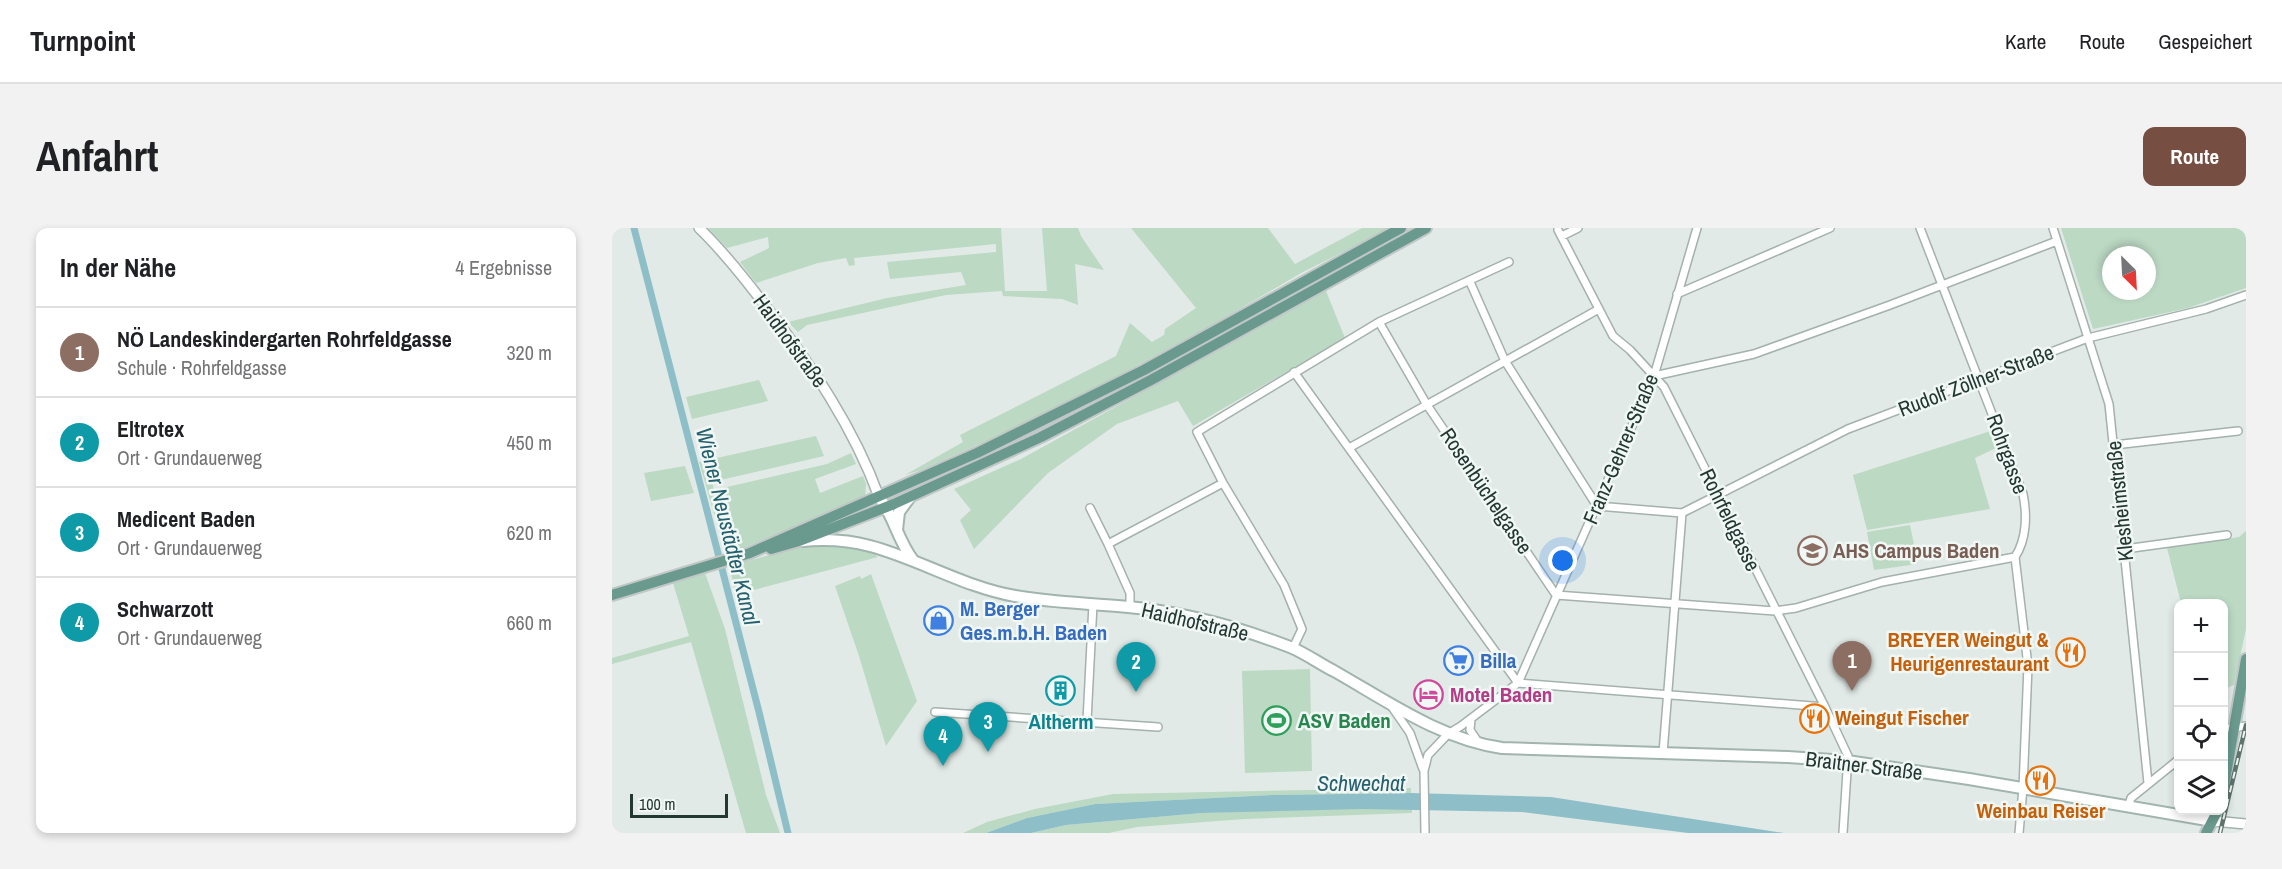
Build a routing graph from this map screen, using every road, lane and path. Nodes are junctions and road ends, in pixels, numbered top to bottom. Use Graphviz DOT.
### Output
graph roads {
  1 [pos="699,228"];
  2 [pos="1401,228"];
  3 [pos="1426,228"];
  4 [pos="1578,228"];
  5 [pos="1697,228"];
  6 [pos="1830,228"];
  7 [pos="1920,228"];
  8 [pos="2053,228"];
  9 [pos="2056,241"];
  10 [pos="1509,262"];
  11 [pos="1470,282"];
  12 [pos="1943,284"];
  13 [pos="1677,294"];
  14 [pos="2246,296"];
  15 [pos="1599,309"];
  16 [pos="1379,322"];
  17 [pos="2088,338"];
  18 [pos="1505,361"];
  19 [pos="1294,372"];
  20 [pos="1654,376"];
  21 [pos="1980,379"];
  22 [pos="1428,405"];
  23 [pos="2238,431"];
  24 [pos="2114,445"];
  25 [pos="1349,448"];
  26 [pos="1223,483"];
  27 [pos="1718,496"];
  28 [pos="910,497"];
  29 [pos="879,498"];
  30 [pos="1597,506"];
  31 [pos="883,508"];
  32 [pos="1090,508"];
  33 [pos="1682,513"];
  34 [pos="898,533"];
  35 [pos="2227,535"];
  36 [pos="799,541"];
  37 [pos="1108,544"];
  38 [pos="2126,549"];
  39 [pos="750,553"];
  40 [pos="2015,557"];
  41 [pos="908,559"];
  42 [pos="612,595"];
  43 [pos="1556,595"];
  44 [pos="1093,604"];
  45 [pos="1676,605"];
  46 [pos="1130,607"];
  47 [pos="1775,611"];
  48 [pos="1293,648"];
  49 [pos="2246,659"];
  50 [pos="1518,684"];
  51 [pos="1667,694"];
  52 [pos="1387,701"];
  53 [pos="1825,707"];
  54 [pos="935,711"];
  55 [pos="1471,719"];
  56 [pos="1087,721"];
  57 [pos="2246,726"];
  58 [pos="1158,728"];
  59 [pos="2229,728"];
  60 [pos="1448,734"];
  61 [pos="1479,744"];
  62 [pos="1662,753"];
  63 [pos="1847,761"];
  64 [pos="2177,761"];
  65 [pos="2226,761"];
  66 [pos="1424,771"];
  67 [pos="2148,783"];
  68 [pos="2023,789"];
  69 [pos="2128,807"];
  70 [pos="2215,816"];
  71 [pos="2246,824"];
  72 [pos="1425,833"];
  73 [pos="1843,833"];
  74 [pos="2019,833"];
  75 [pos="2206,833"];
  1 -- 29 [label="street, Haidhofstraße"];
  2 -- 29 [label="main road"];
  3 -- 28 [label="main road"];
  4 -- 15 [label="street, Rohrfeldgasse"];
  5 -- 13 [label="street, Franz-Gehrer-Straße"];
  6 -- 13 [label="street"];
  7 -- 12 [label="street, Rohrgasse"];
  8 -- 9 [label="street, Klesheimstraße"];
  9 -- 12 [label="street"];
  9 -- 17 [label="street, Klesheimstraße"];
  10 -- 11 [label="street"];
  11 -- 16 [label="street"];
  11 -- 18 [label="street"];
  12 -- 20 [label="street"];
  12 -- 21 [label="street, Rohrgasse"];
  13 -- 20 [label="street, Franz-Gehrer-Straße"];
  14 -- 17 [label="street, Rudolf Zöllner-Straße"];
  15 -- 18 [label="street"];
  15 -- 20 [label="street, Rohrfeldgasse"];
  16 -- 19 [label="street"];
  16 -- 22 [label="street, Rosenbüchelgasse"];
  17 -- 21 [label="street, Rudolf Zöllner-Straße"];
  17 -- 24 [label="street, Klesheimstraße"];
  18 -- 22 [label="street"];
  18 -- 30 [label="street"];
  19 -- 25 [label="street"];
  19 -- 26 [label="street"];
  20 -- 27 [label="street, Rohrfeldgasse"];
  20 -- 30 [label="street, Franz-Gehrer-Straße"];
  21 -- 27 [label="street, Rudolf Zöllner-Straße"];
  21 -- 40 [label="street, Rohrgasse"];
  22 -- 25 [label="street"];
  22 -- 43 [label="street, Rosenbüchelgasse"];
  23 -- 24 [label="street"];
  24 -- 38 [label="street, Klesheimstraße"];
  25 -- 50 [label="street"];
  26 -- 37 [label="street"];
  26 -- 48 [label="street"];
  27 -- 33 [label="street, Rudolf Zöllner-Straße"];
  27 -- 47 [label="street, Rohrfeldgasse"];
  28 -- 31 [label="main road"];
  28 -- 34 [label="main road"];
  29 -- 31 [label="main road, Haidhofstraße"];
  29 -- 39 [label="main road"];
  30 -- 33 [label="street"];
  30 -- 43 [label="street, Franz-Gehrer-Straße"];
  31 -- 34 [label="main road, Haidhofstraße"];
  31 -- 36 [label="main road"];
  31 -- 41 [label="main road, Haidhofstraße"];
  32 -- 37 [label="street"];
  33 -- 45 [label="street"];
  34 -- 41 [label="main road, Haidhofstraße"];
  35 -- 38 [label="street"];
  36 -- 39 [label="main road"];
  36 -- 41 [label="main road, Haidhofstraße"];
  37 -- 46 [label="street"];
  38 -- 67 [label="street, Klesheimstraße"];
  39 -- 42 [label="main road"];
  40 -- 47 [label="street"];
  40 -- 68 [label="street, Rohrgasse"];
  41 -- 44 [label="main road, Haidhofstraße"];
  43 -- 45 [label="street"];
  43 -- 50 [label="street, Franz-Gehrer-Straße"];
  44 -- 46 [label="main road, Haidhofstraße"];
  44 -- 56 [label="street"];
  45 -- 47 [label="street"];
  45 -- 51 [label="street"];
  46 -- 48 [label="main road, Haidhofstraße"];
  47 -- 53 [label="street, Rohrfeldgasse"];
  48 -- 52 [label="main road, Haidhofstraße"];
  49 -- 59 [label="main road"];
  50 -- 51 [label="street"];
  50 -- 55 [label="street"];
  51 -- 53 [label="street"];
  51 -- 62 [label="street"];
  52 -- 60 [label="main road, Braitner Straße"];
  52 -- 66 [label="street, Haidhofstraße"];
  53 -- 63 [label="street, Rohrfeldgasse"];
  54 -- 56 [label="street"];
  55 -- 60 [label="street"];
  55 -- 61 [label="street"];
  56 -- 58 [label="street"];
  57 -- 59 [label="street"];
  59 -- 65 [label="main road"];
  60 -- 61 [label="main road, Braitner Straße"];
  60 -- 66 [label="street"];
  61 -- 62 [label="main road, Braitner Straße"];
  62 -- 63 [label="main road, Braitner Straße"];
  63 -- 68 [label="main road, Braitner Straße"];
  63 -- 73 [label="street, Rohrfeldgasse"];
  64 -- 67 [label="street"];
  66 -- 72 [label="street"];
  67 -- 69 [label="street"];
  68 -- 69 [label="main road, Braitner Straße"];
  68 -- 74 [label="street, Rohrgasse"];
  69 -- 70 [label="main road, Braitner Straße"];
  70 -- 71 [label="street, Braitner Straße"];
  70 -- 75 [label="main road"];
}
